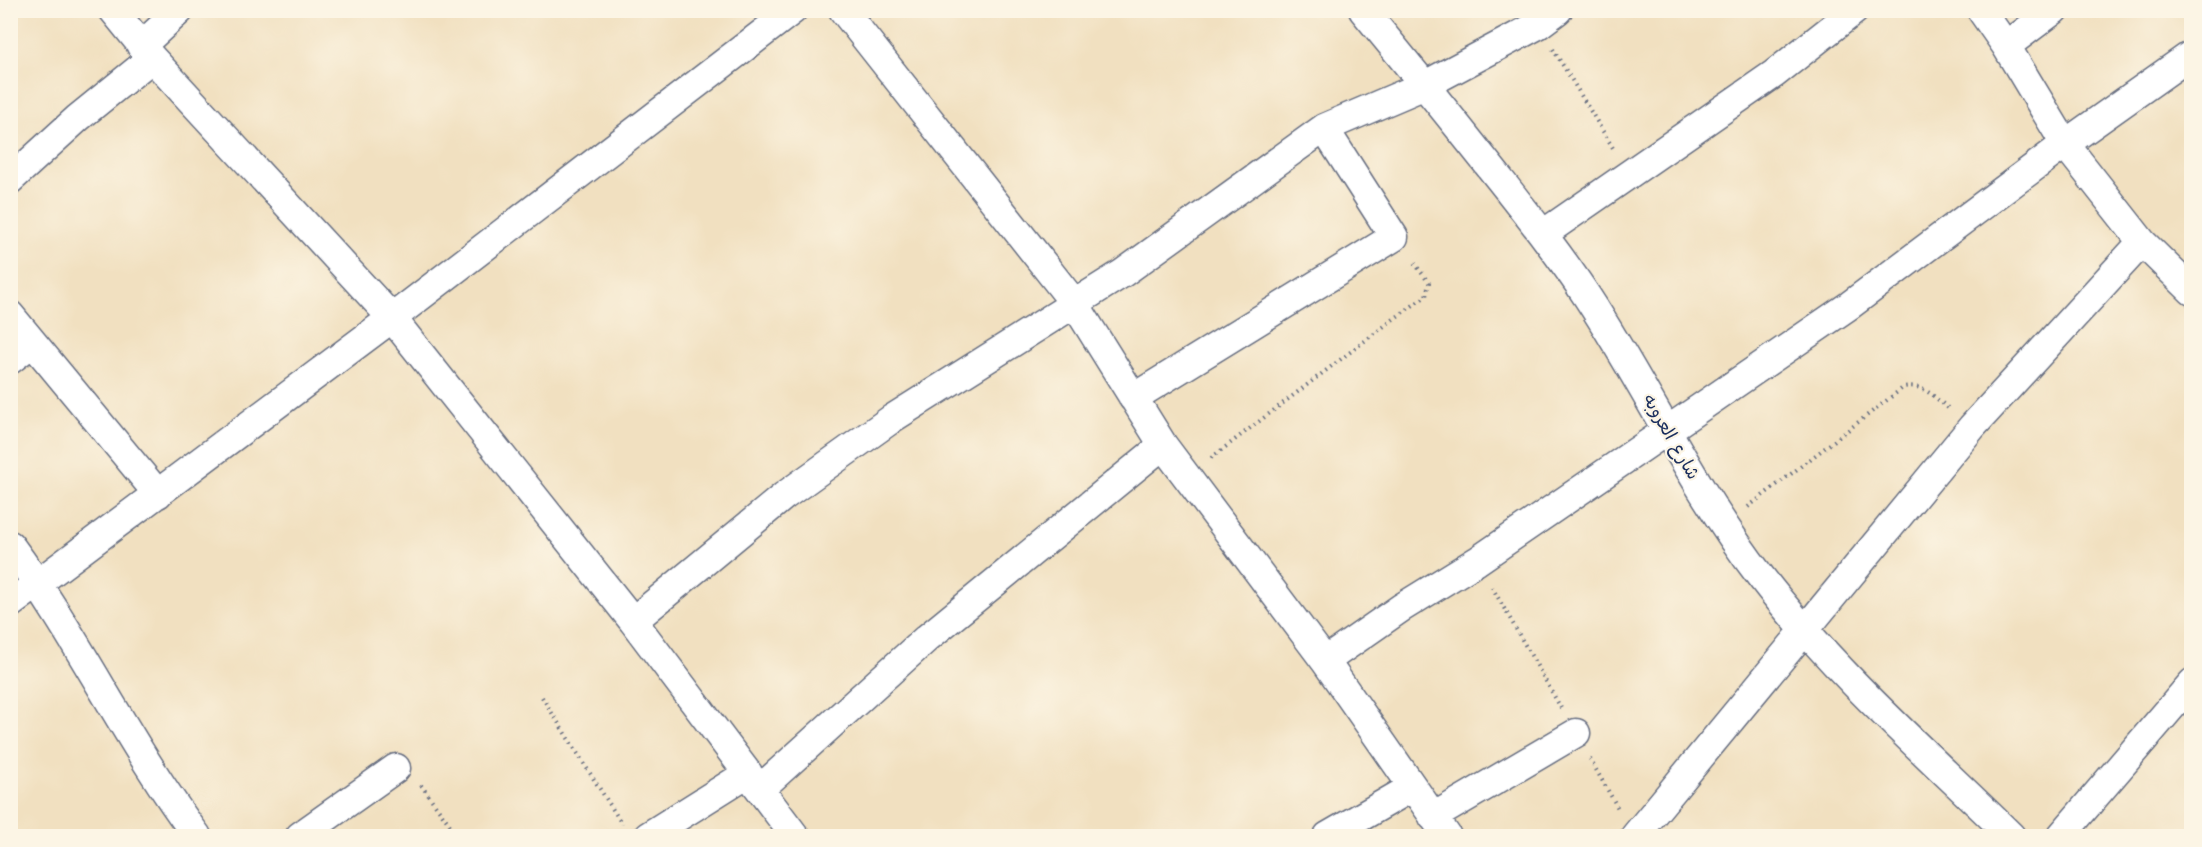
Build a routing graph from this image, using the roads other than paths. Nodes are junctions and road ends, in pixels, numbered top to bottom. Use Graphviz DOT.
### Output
graph roads {
  1 [pos="113,10"];
  2 [pos="180,10"];
  3 [pos="793,10"];
  4 [pos="843,10"];
  5 [pos="1363,10"];
  6 [pos="1855,10"];
  7 [pos="1980,10"];
  8 [pos="2054,10"];
  9 [pos="1542,16"];
  10 [pos="2006,46"];
  11 [pos="146,52"];
  12 [pos="2192,54"];
  13 [pos="1425,85"];
  14 [pos="1324,128"];
  15 [pos="2065,144"];
  16 [pos="10,180"];
  17 [pos="1543,234"];
  18 [pos="2142,242"];
  19 [pos="2192,291"];
  20 [pos="1075,304"];
  21 [pos="10,315"];
  22 [pos="392,318"];
  23 [pos="21,351"];
  24 [pos="1133,398"];
  25 [pos="1666,430"];
  26 [pos="1163,445"];
  27 [pos="158,494"];
  28 [pos="10,545"];
  29 [pos="37,585"];
  30 [pos="10,604"];
  31 [pos="633,621"];
  32 [pos="1804,629"];
  33 [pos="1324,661"];
  34 [pos="2192,683"];
  35 [pos="1576,733"];
  36 [pos="396,768"];
  37 [pos="754,781"];
  38 [pos="1411,788"];
  39 [pos="1628,826"];
  40 [pos="1440,827"];
  41 [pos="636,832"];
  42 [pos="197,837"];
  43 [pos="300,837"];
  44 [pos="795,837"];
  45 [pos="1328,837"];
  46 [pos="2011,837"];
  47 [pos="2061,837"];
  1 -- 11 [label="street"];
  2 -- 11 [label="street"];
  3 -- 22 [label="street"];
  4 -- 20 [label="street"];
  5 -- 13 [label="street, شارع العروبه"];
  6 -- 17 [label="street"];
  7 -- 10 [label="street"];
  8 -- 10 [label="street"];
  9 -- 13 [label="street"];
  10 -- 15 [label="street"];
  11 -- 16 [label="street"];
  11 -- 22 [label="street"];
  12 -- 15 [label="street"];
  13 -- 14 [label="street"];
  13 -- 17 [label="street, شارع العروبه"];
  14 -- 20 [label="street"];
  14 -- 24 [label="street"];
  15 -- 18 [label="street"];
  15 -- 25 [label="street"];
  17 -- 25 [label="street, شارع العروبه"];
  18 -- 19 [label="street"];
  18 -- 32 [label="street"];
  20 -- 24 [label="street"];
  20 -- 31 [label="street"];
  21 -- 23 [label="street"];
  22 -- 27 [label="street"];
  22 -- 31 [label="street"];
  23 -- 27 [label="street"];
  24 -- 26 [label="street"];
  25 -- 32 [label="street, شارع العروبه"];
  25 -- 33 [label="street"];
  26 -- 33 [label="street"];
  26 -- 37 [label="street"];
  27 -- 29 [label="street"];
  28 -- 29 [label="street"];
  29 -- 30 [label="street"];
  29 -- 42 [label="street"];
  31 -- 37 [label="street"];
  32 -- 39 [label="street"];
  32 -- 46 [label="street, شارع العروبه"];
  33 -- 38 [label="street"];
  34 -- 47 [label="street"];
  35 -- 40 [label="street"];
  36 -- 43 [label="street"];
  37 -- 41 [label="street"];
  37 -- 44 [label="street"];
  38 -- 40 [label="street"];
  38 -- 45 [label="street"];
}
